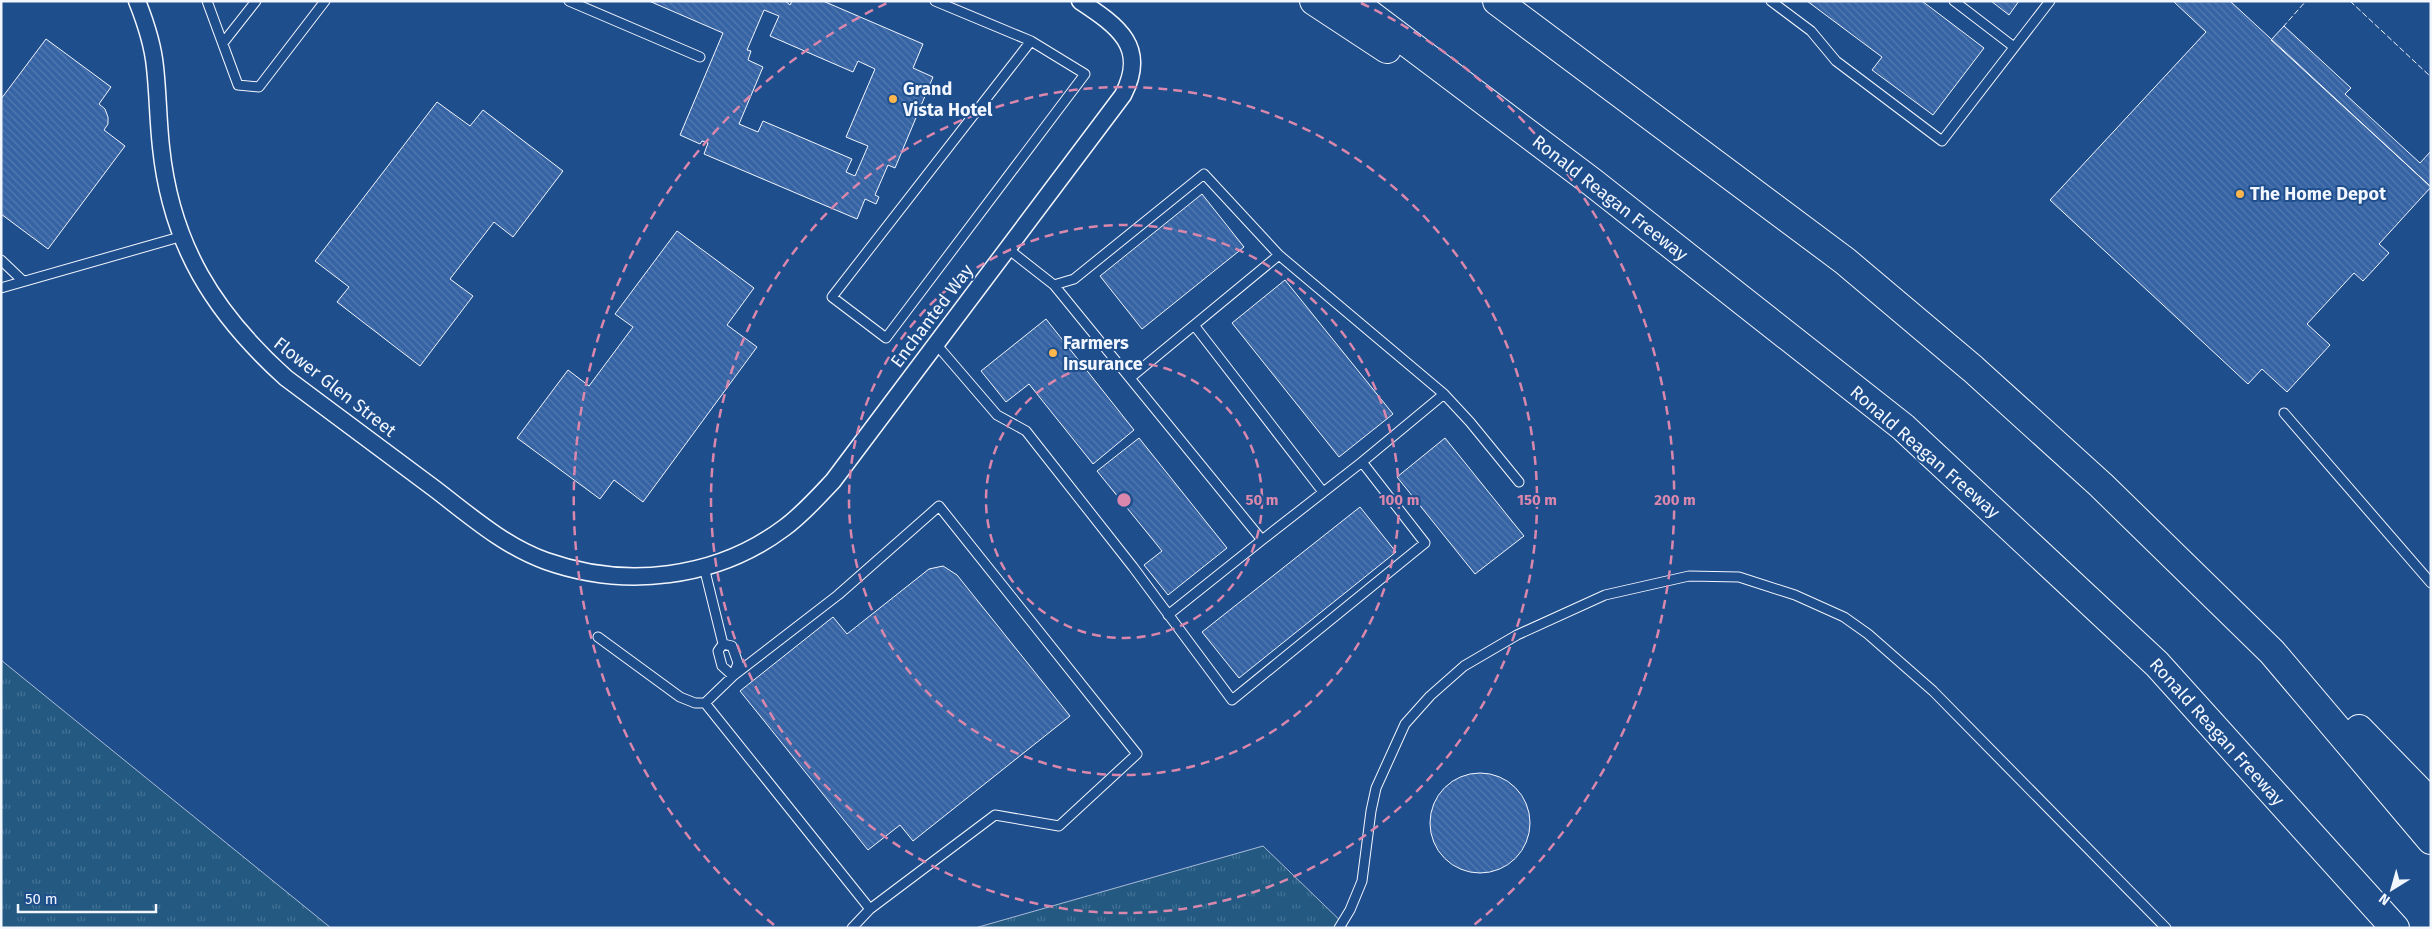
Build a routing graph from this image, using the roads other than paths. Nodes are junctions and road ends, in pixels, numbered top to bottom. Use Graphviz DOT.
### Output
graph roads {
  1 [pos="137,1"];
  2 [pos="207,1"];
  3 [pos="256,1"];
  4 [pos="325,1"];
  5 [pos="569,1"];
  6 [pos="935,1"];
  7 [pos="1080,1"];
  8 [pos="1314,1"];
  9 [pos="1352,1"];
  10 [pos="1497,1"];
  11 [pos="1512,1"];
  12 [pos="1771,1"];
  13 [pos="1954,1"];
  14 [pos="2050,1"];
  15 [pos="1031,41"];
  16 [pos="223,44"];
  17 [pos="2014,47"];
  18 [pos="700,57"];
  19 [pos="1590,72"];
  20 [pos="1592,182"];
  21 [pos="183,236"];
  22 [pos="1008,249"];
  23 [pos="1279,255"];
  24 [pos="1,260"];
  25 [pos="23,280"];
  26 [pos="1054,286"];
  27 [pos="1,288"];
  28 [pos="1194,325"];
  29 [pos="936,344"];
  30 [pos="1130,378"];
  31 [pos="1444,394"];
  32 [pos="2284,413"];
  33 [pos="1362,462"];
  34 [pos="1519,482"];
  35 [pos="1324,492"];
  36 [pos="1262,540"];
  37 [pos="704,567"];
  38 [pos="642,576"];
  39 [pos="2431,582"];
  40 [pos="1168,615"];
  41 [pos="598,637"];
  42 [pos="723,644"];
  43 [pos="2272,652"];
  44 [pos="733,676"];
  45 [pos="706,703"];
  46 [pos="2431,803"];
  47 [pos="2431,840"];
  48 [pos="870,909"];
  49 [pos="852,928"];
  50 [pos="1339,928"];
  51 [pos="2166,928"];
  52 [pos="2395,928"];
  1 -- 21 [label="street, Flower Glen Street"];
  2 -- 16 [label="lane"];
  3 -- 16 [label="lane"];
  4 -- 16 [label="lane"];
  5 -- 18 [label="lane"];
  6 -- 15 [label="lane"];
  7 -- 22 [label="street, Enchanted Way"];
  8 -- 20 [label="highway"];
  9 -- 20 [label="highway, Ronald Reagan Freeway"];
  10 -- 19 [label="highway"];
  11 -- 19 [label="highway"];
  12 -- 17 [label="lane"];
  13 -- 17 [label="lane"];
  14 -- 17 [label="lane"];
  15 -- 15 [label="lane"];
  19 -- 43 [label="highway"];
  20 -- 52 [label="highway, Ronald Reagan Freeway"];
  21 -- 25 [label="lane"];
  21 -- 38 [label="street, Flower Glen Street"];
  22 -- 26 [label="lane"];
  22 -- 29 [label="street, Enchanted Way"];
  23 -- 26 [label="lane"];
  23 -- 28 [label="lane"];
  23 -- 31 [label="lane"];
  24 -- 25 [label="lane"];
  25 -- 27 [label="lane"];
  26 -- 30 [label="lane"];
  28 -- 30 [label="lane"];
  28 -- 35 [label="lane"];
  29 -- 37 [label="street, Enchanted Way"];
  29 -- 40 [label="lane"];
  30 -- 36 [label="lane"];
  31 -- 33 [label="lane"];
  31 -- 34 [label="lane"];
  32 -- 39 [label="lane"];
  33 -- 35 [label="lane"];
  33 -- 40 [label="lane"];
  35 -- 36 [label="lane"];
  36 -- 40 [label="lane"];
  37 -- 38 [label="street, Enchanted Way"];
  37 -- 42 [label="lane"];
  41 -- 45 [label="lane"];
  42 -- 44 [label="lane"];
  42 -- 44 [label="lane"];
  43 -- 46 [label="highway"];
  43 -- 47 [label="highway"];
  44 -- 45 [label="lane"];
  44 -- 48 [label="lane"];
  45 -- 48 [label="lane"];
  48 -- 49 [label="lane"];
  50 -- 51 [label="lane"];
}
